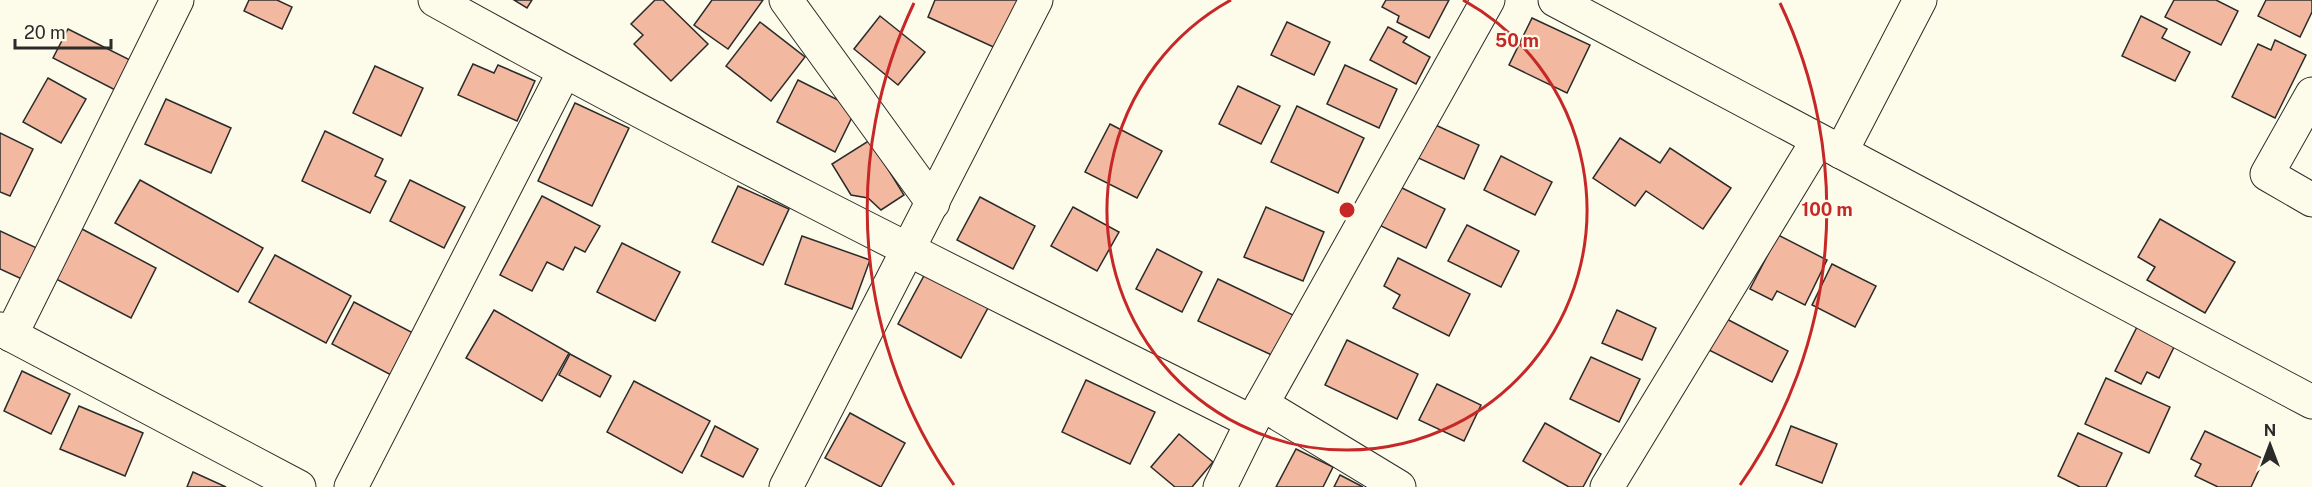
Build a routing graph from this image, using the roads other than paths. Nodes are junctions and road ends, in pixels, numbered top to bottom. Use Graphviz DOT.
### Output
graph roads {
  1 [pos="177,0"];
  2 [pos="435,0"];
  3 [pos="786,0"];
  4 [pos="1036,0"];
  5 [pos="1488,0"];
  6 [pos="1555,0"];
  7 [pos="1920,0"];
  8 [pos="564,72"];
  9 [pos="2312,94"];
  10 [pos="1830,146"];
  11 [pos="2312,200"];
  12 [pos="933,203"];
  13 [pos="909,251"];
  14 [pos="5,332"];
  15 [pos="2312,402"];
  16 [pos="1257,413"];
  17 [pos="299,487"];
  18 [pos="351,487"];
  19 [pos="786,487"];
  20 [pos="1220,487"];
  21 [pos="1399,487"];
  22 [pos="1607,487"];
  1 -- 14 [label="street"];
  2 -- 8 [label="street"];
  3 -- 12 [label="street"];
  4 -- 12 [label="street"];
  5 -- 16 [label="street"];
  6 -- 10 [label="street"];
  7 -- 10 [label="street"];
  8 -- 13 [label="street"];
  8 -- 18 [label="street"];
  9 -- 11 [label="street"];
  10 -- 15 [label="street"];
  10 -- 22 [label="street"];
  12 -- 13 [label="street"];
  13 -- 16 [label="street"];
  13 -- 19 [label="street"];
  14 -- 17 [label="street"];
  16 -- 20 [label="street"];
  16 -- 21 [label="street"];
}
